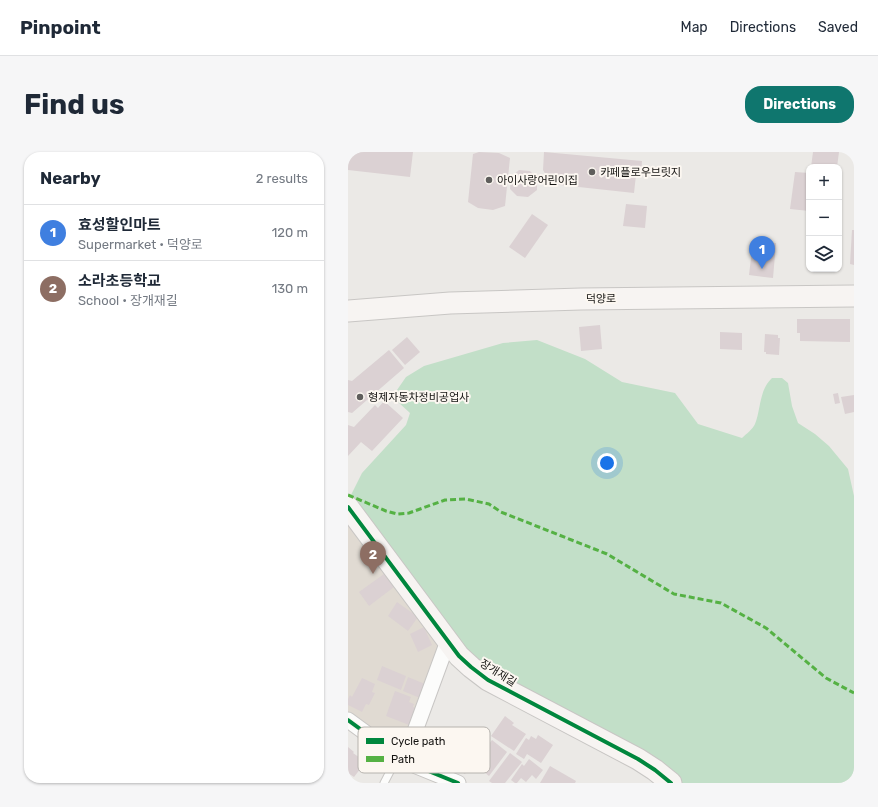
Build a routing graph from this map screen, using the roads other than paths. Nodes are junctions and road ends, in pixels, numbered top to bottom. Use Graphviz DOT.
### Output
graph roads {
  1 [pos="854,296"];
  2 [pos="348,310"];
  3 [pos="348,507"];
  4 [pos="448,641"];
  5 [pos="348,720"];
  6 [pos="358,727"];
  7 [pos="414,727"];
  8 [pos="391,773"];
  9 [pos="434,773"];
  10 [pos="384,783"];
  11 [pos="458,783"];
  12 [pos="671,783"];
  1 -- 2 [label="main road, 덕양로"];
  3 -- 4 [label="main road, 장개재길"];
  4 -- 7 [label="street"];
  4 -- 12 [label="main road, 장개재길"];
  5 -- 6 [label="street"];
  8 -- 10 [label="lane"];
  9 -- 11 [label="street"];
}
